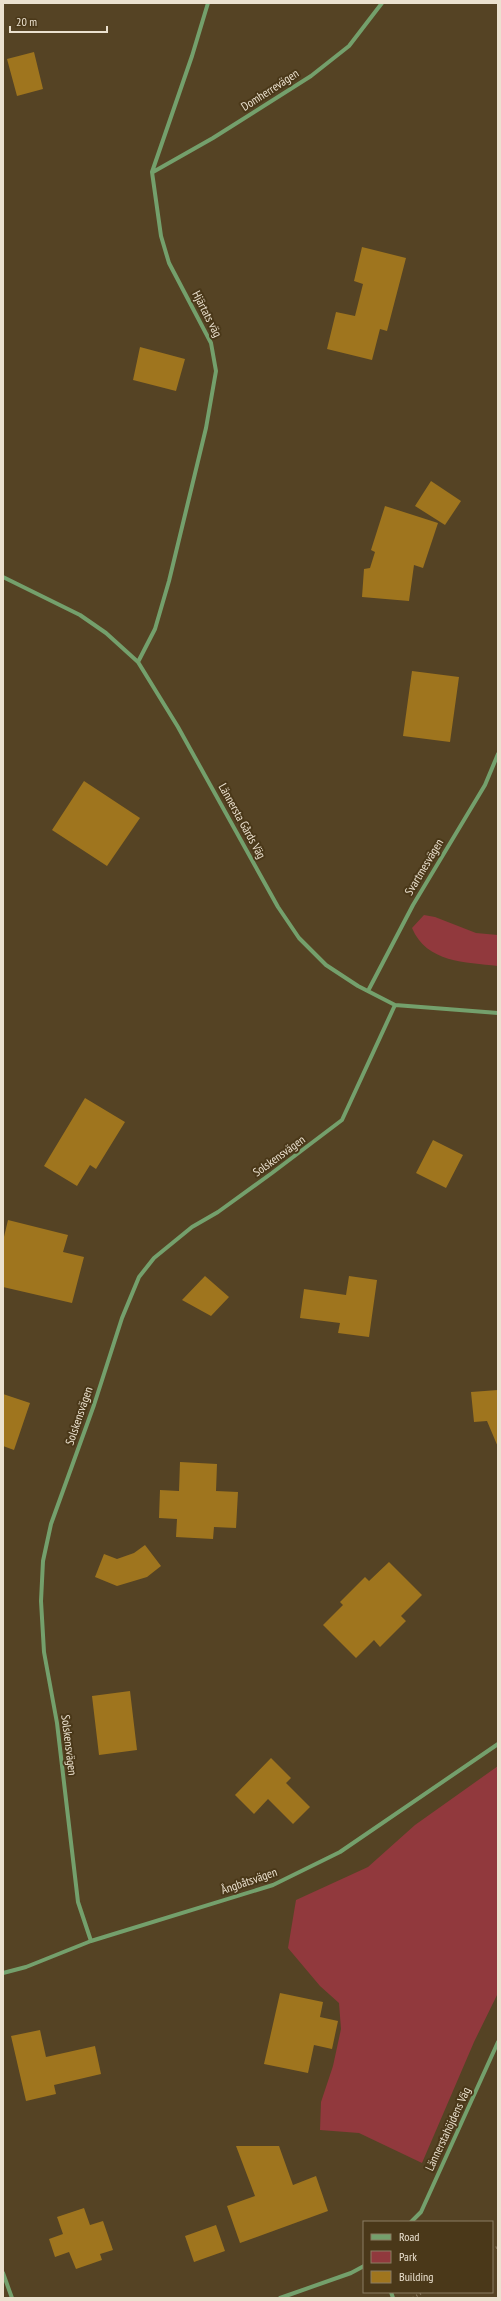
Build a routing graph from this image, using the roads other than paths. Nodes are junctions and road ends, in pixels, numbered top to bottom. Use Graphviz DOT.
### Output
graph roads {
  1 [pos="208,3"];
  2 [pos="382,3"];
  3 [pos="152,172"];
  4 [pos="3,577"];
  5 [pos="138,662"];
  6 [pos="498,754"];
  7 [pos="368,991"];
  8 [pos="395,1006"];
  9 [pos="498,1013"];
  10 [pos="498,1744"];
  11 [pos="91,1941"];
  12 [pos="3,1973"];
  13 [pos="498,2042"];
  14 [pos="412,2221"];
  15 [pos="363,2267"];
  16 [pos="3,2273"];
  17 [pos="12,2298"];
  18 [pos="280,2298"];
  1 -- 3 [label="street, Hjärtats väg"];
  2 -- 3 [label="street, Domherrevägen"];
  3 -- 5 [label="street, Hjärtats väg"];
  4 -- 5 [label="street, Lännersta Gårds Väg"];
  5 -- 7 [label="street, Lännersta Gårds Väg"];
  6 -- 7 [label="street, Svartmesvägen"];
  7 -- 8 [label="street, Lännersta Gårds Väg"];
  8 -- 9 [label="street, Lännersta Gårds Väg"];
  8 -- 11 [label="street, Solskensvägen"];
  10 -- 11 [label="street, Ångbåtsvägen"];
  11 -- 12 [label="street, Ångbåtsvägen"];
  13 -- 14 [label="street, Lännerstahöjdens Väg"];
  15 -- 18 [label="street"];
  16 -- 17 [label="street"];
}
